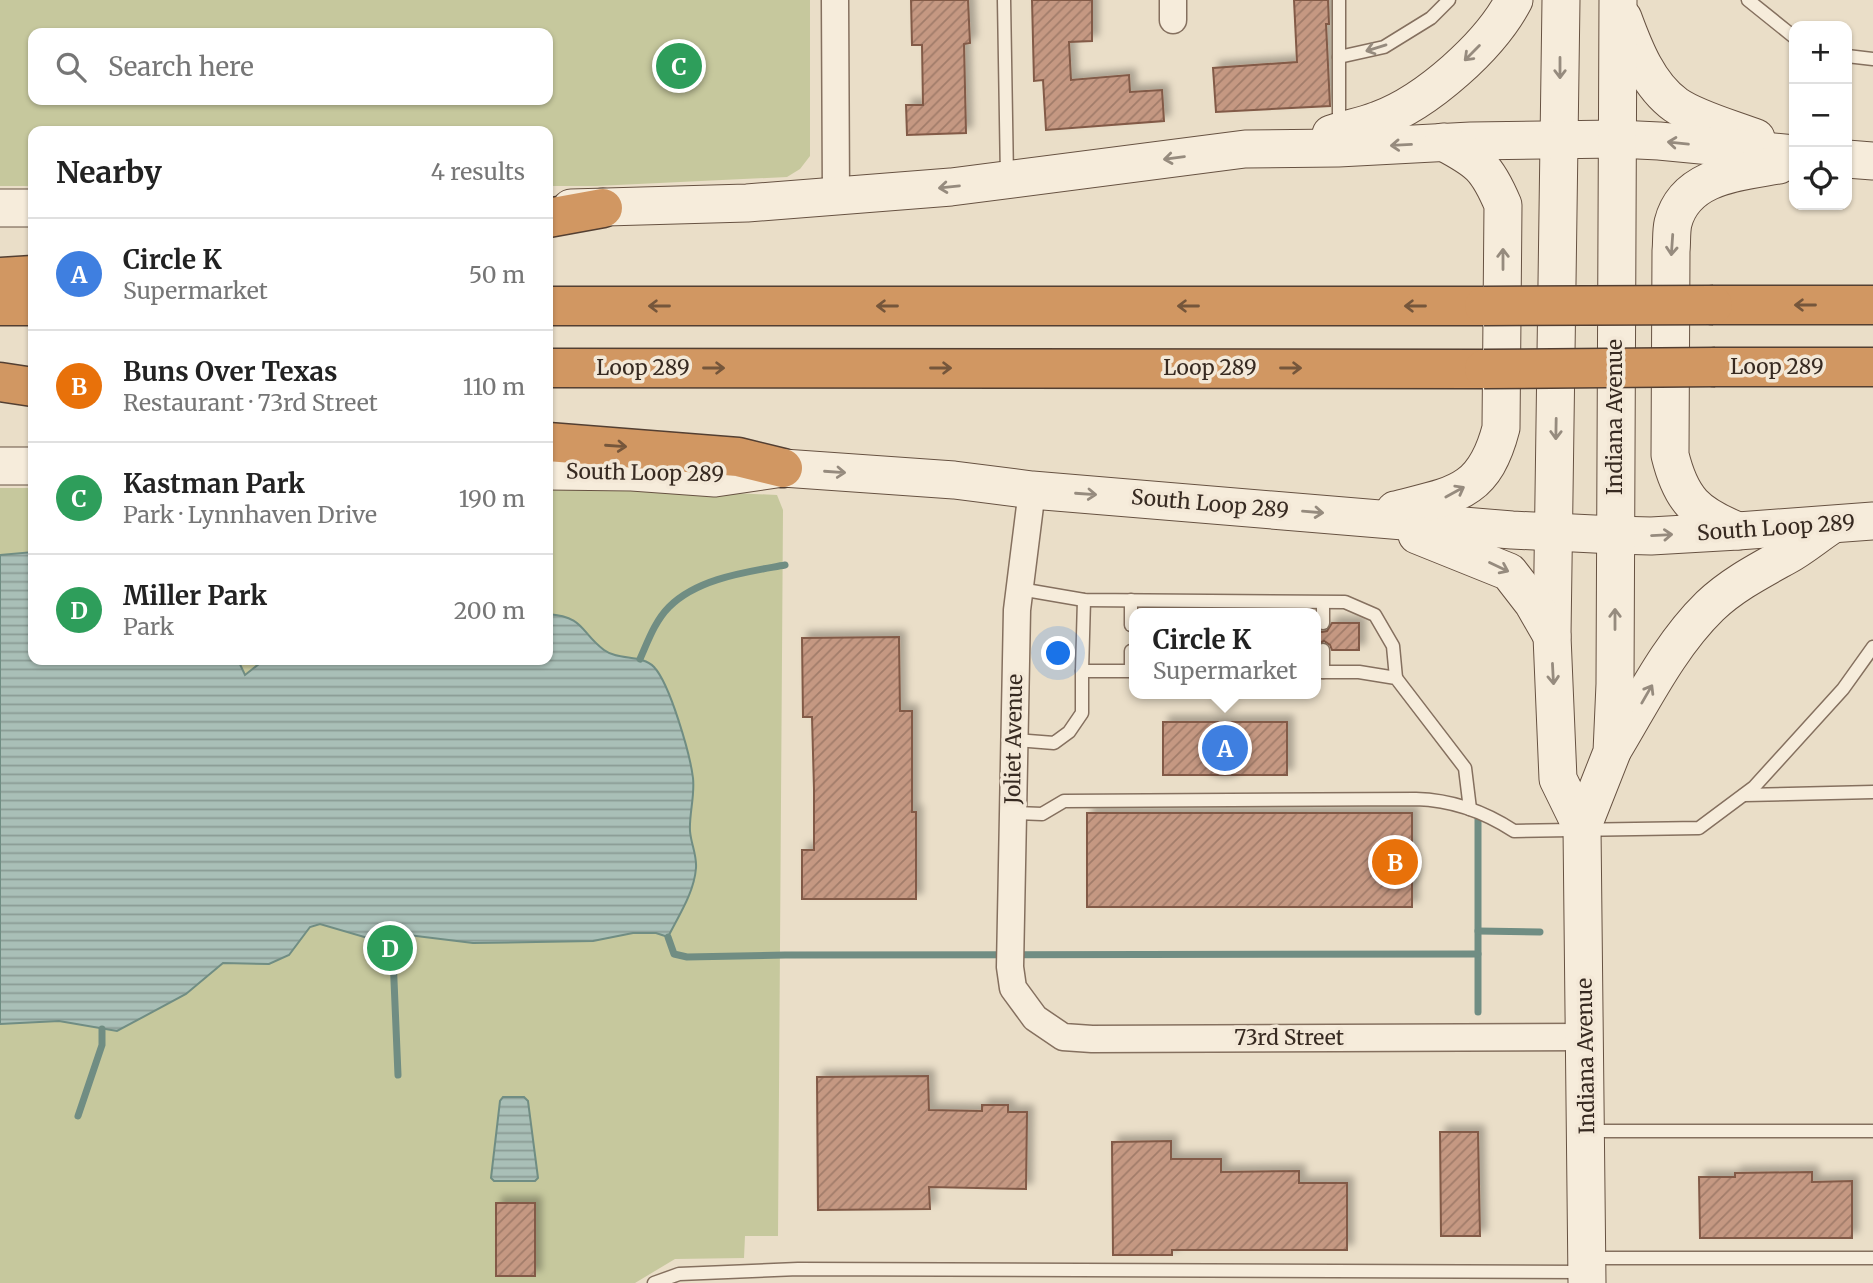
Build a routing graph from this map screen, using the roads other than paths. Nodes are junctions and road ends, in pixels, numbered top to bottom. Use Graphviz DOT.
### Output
graph roads {
  1 [pos="835,0"];
  2 [pos="1004,0"];
  3 [pos="1339,0"];
  4 [pos="1449,0"];
  5 [pos="1514,0"];
  6 [pos="1561,0"];
  7 [pos="1748,0"];
  8 [pos="1618,3"];
  9 [pos="1789,33"];
  10 [pos="1339,57"];
  11 [pos="1852,58"];
  12 [pos="1873,60"];
  13 [pos="1339,131"];
  14 [pos="1617,139"];
  15 [pos="1560,140"];
  16 [pos="1443,142"];
  17 [pos="1245,149"];
  18 [pos="1789,150"];
  19 [pos="1789,152"];
  20 [pos="1852,159"];
  21 [pos="1873,161"];
  22 [pos="1789,164"];
  23 [pos="1007,180"];
  24 [pos="836,197"];
  25 [pos="0,208"];
  26 [pos="28,208"];
  27 [pos="553,208"];
  28 [pos="603,208"];
  29 [pos="553,217"];
  30 [pos="28,275"];
  31 [pos="0,277"];
  32 [pos="1873,305"];
  33 [pos="0,306"];
  34 [pos="28,306"];
  35 [pos="553,306"];
  36 [pos="0,367"];
  37 [pos="28,367"];
  38 [pos="1873,367"];
  39 [pos="553,368"];
  40 [pos="0,382"];
  41 [pos="28,386"];
  42 [pos="553,442"];
  43 [pos="0,466"];
  44 [pos="28,466"];
  45 [pos="783,468"];
  46 [pos="553,471"];
  47 [pos="1032,490"];
  48 [pos="1366,517"];
  49 [pos="1873,521"];
  50 [pos="1830,526"];
  51 [pos="1738,531"];
  52 [pos="1555,532"];
  53 [pos="1614,535"];
  54 [pos="1020,589"];
  55 [pos="1084,600"];
  56 [pos="1131,600"];
  57 [pos="1323,603"];
  58 [pos="1167,607"];
  59 [pos="1200,607"];
  60 [pos="1232,607"];
  61 [pos="1131,608"];
  62 [pos="1262,608"];
  63 [pos="1292,608"];
  64 [pos="1323,623"];
  65 [pos="1552,636"];
  66 [pos="1873,647"];
  67 [pos="1323,650"];
  68 [pos="1321,665"];
  69 [pos="1082,671"];
  70 [pos="1129,671"];
  71 [pos="1321,672"];
  72 [pos="1396,678"];
  73 [pos="1015,740"];
  74 [pos="1612,752"];
  75 [pos="1873,792"];
  76 [pos="1743,795"];
  77 [pos="1470,809"];
  78 [pos="1013,813"];
  79 [pos="1582,828"];
  80 [pos="1013,988"];
  81 [pos="1586,1037"];
  82 [pos="1586,1131"];
  83 [pos="1873,1131"];
  84 [pos="1873,1258"];
  85 [pos="1587,1271"];
  86 [pos="654,1283"];
  1 -- 24 [label="street"];
  2 -- 23 [label="lane"];
  3 -- 10 [label="lane"];
  4 -- 10 [label="lane, one-way"];
  5 -- 13 [label="main road, one-way"];
  6 -- 15 [label="main road, Indiana Avenue, one-way"];
  7 -- 9 [label="lane"];
  8 -- 14 [label="main road, Indiana Avenue"];
  8 -- 18 [label="main road"];
  10 -- 13 [label="lane"];
  11 -- 12 [label="lane"];
  13 -- 17 [label="main road"];
  14 -- 15 [label="main road"];
  19 -- 14 [label="main road, one-way"];
  14 -- 53 [label="main road, Indiana Avenue"];
  15 -- 16 [label="main road"];
  15 -- 52 [label="main road, Indiana Avenue, one-way"];
  16 -- 17 [label="main road, one-way"];
  48 -- 16 [label="main road, one-way"];
  17 -- 23 [label="main road, one-way"];
  20 -- 21 [label="main road"];
  22 -- 51 [label="main road, one-way"];
  23 -- 24 [label="main road, one-way"];
  24 -- 28 [label="main road"];
  25 -- 26 [label="main road"];
  27 -- 28 [label="main road"];
  28 -- 29 [label="highway"];
  30 -- 31 [label="highway"];
  32 -- 35 [label="highway, one-way, bridge"];
  33 -- 34 [label="highway"];
  36 -- 37 [label="highway"];
  39 -- 38 [label="highway, Loop 289, one-way, bridge"];
  40 -- 41 [label="highway"];
  42 -- 45 [label="highway, one-way"];
  43 -- 44 [label="main road"];
  45 -- 46 [label="main road, South Loop 289"];
  45 -- 47 [label="main road, South Loop 289, one-way"];
  47 -- 48 [label="main road, South Loop 289, one-way"];
  47 -- 54 [label="street, Joliet Avenue"];
  48 -- 52 [label="main road, South Loop 289"];
  48 -- 65 [label="main road, one-way"];
  49 -- 50 [label="main road, South Loop 289"];
  50 -- 51 [label="main road, South Loop 289"];
  74 -- 50 [label="main road, one-way"];
  53 -- 51 [label="main road, South Loop 289, one-way"];
  52 -- 53 [label="main road, South Loop 289"];
  52 -- 65 [label="main road, Indiana Avenue"];
  74 -- 53 [label="main road, Indiana Avenue, one-way"];
  54 -- 55 [label="lane"];
  54 -- 73 [label="street, Joliet Avenue"];
  55 -- 56 [label="lane"];
  55 -- 69 [label="lane"];
  56 -- 58 [label="lane"];
  56 -- 61 [label="lane"];
  57 -- 63 [label="lane"];
  57 -- 64 [label="lane"];
  57 -- 72 [label="lane"];
  58 -- 59 [label="lane"];
  59 -- 60 [label="lane"];
  60 -- 62 [label="lane"];
  62 -- 63 [label="lane"];
  65 -- 79 [label="main road, Indiana Avenue, one-way"];
  66 -- 76 [label="lane"];
  67 -- 68 [label="lane"];
  69 -- 70 [label="lane"];
  69 -- 73 [label="lane"];
  71 -- 72 [label="lane"];
  72 -- 77 [label="lane"];
  73 -- 78 [label="street, Joliet Avenue"];
  74 -- 79 [label="main road, Indiana Avenue"];
  75 -- 76 [label="lane"];
  76 -- 79 [label="lane"];
  77 -- 78 [label="lane"];
  77 -- 79 [label="lane"];
  78 -- 80 [label="street, Joliet Avenue"];
  79 -- 81 [label="main road, Indiana Avenue"];
  80 -- 81 [label="street, 73rd Street"];
  81 -- 82 [label="main road, Indiana Avenue"];
  82 -- 83 [label="lane"];
  82 -- 85 [label="main road, Indiana Avenue"];
  84 -- 85 [label="lane"];
  85 -- 86 [label="lane"];
}
